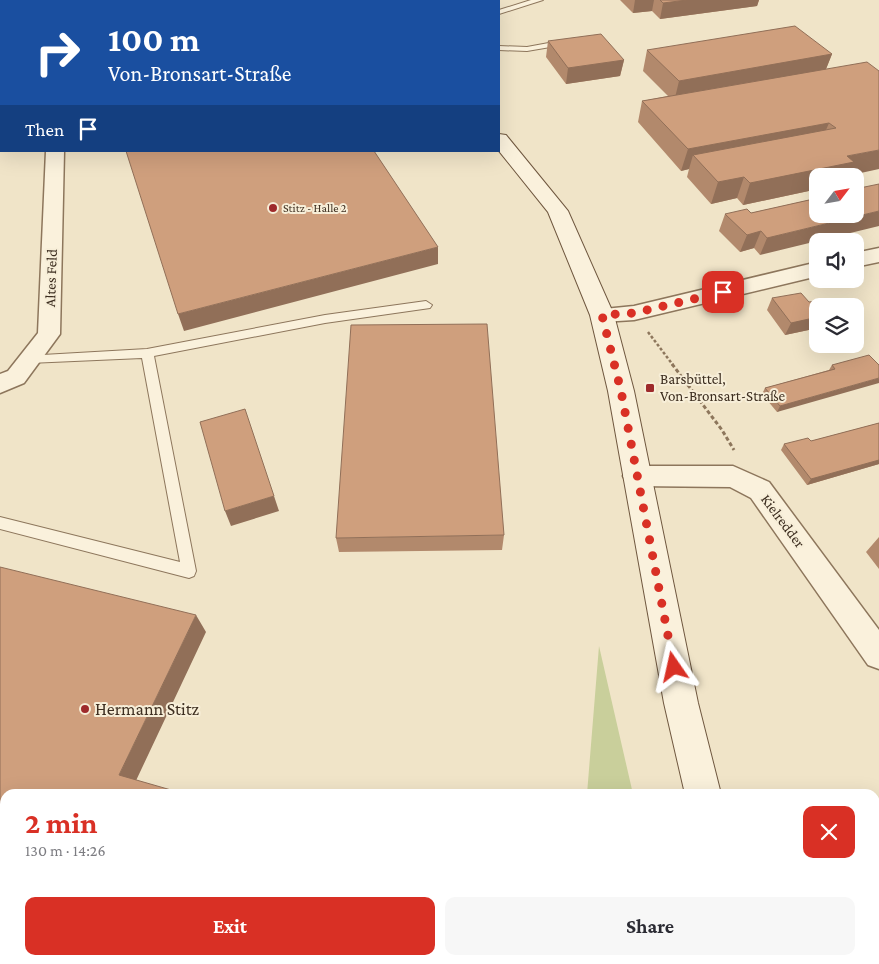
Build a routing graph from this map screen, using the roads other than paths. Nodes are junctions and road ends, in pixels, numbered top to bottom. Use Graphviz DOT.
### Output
graph roads {
  1 [pos="539,0"];
  2 [pos="500,12"];
  3 [pos="566,42"];
  4 [pos="500,48"];
  5 [pos="500,140"];
  6 [pos="55,152"];
  7 [pos="879,255"];
  8 [pos="864,258"];
  9 [pos="809,271"];
  10 [pos="426,305"];
  11 [pos="602,315"];
  12 [pos="147,353"];
  13 [pos="30,360"];
  14 [pos="0,384"];
  15 [pos="636,476"];
  16 [pos="0,523"];
  17 [pos="879,655"];
  18 [pos="702,789"];
  1 -- 2 [label="lane"];
  3 -- 4 [label="lane"];
  5 -- 11 [label="main road"];
  6 -- 13 [label="street, Altes Feld"];
  7 -- 8 [label="street"];
  9 -- 11 [label="street"];
  10 -- 12 [label="lane"];
  11 -- 15 [label="main road"];
  12 -- 13 [label="lane"];
  12 -- 16 [label="lane"];
  13 -- 14 [label="street, Altes Feld"];
  15 -- 17 [label="street, Kielredder"];
  15 -- 18 [label="main road"];
}
